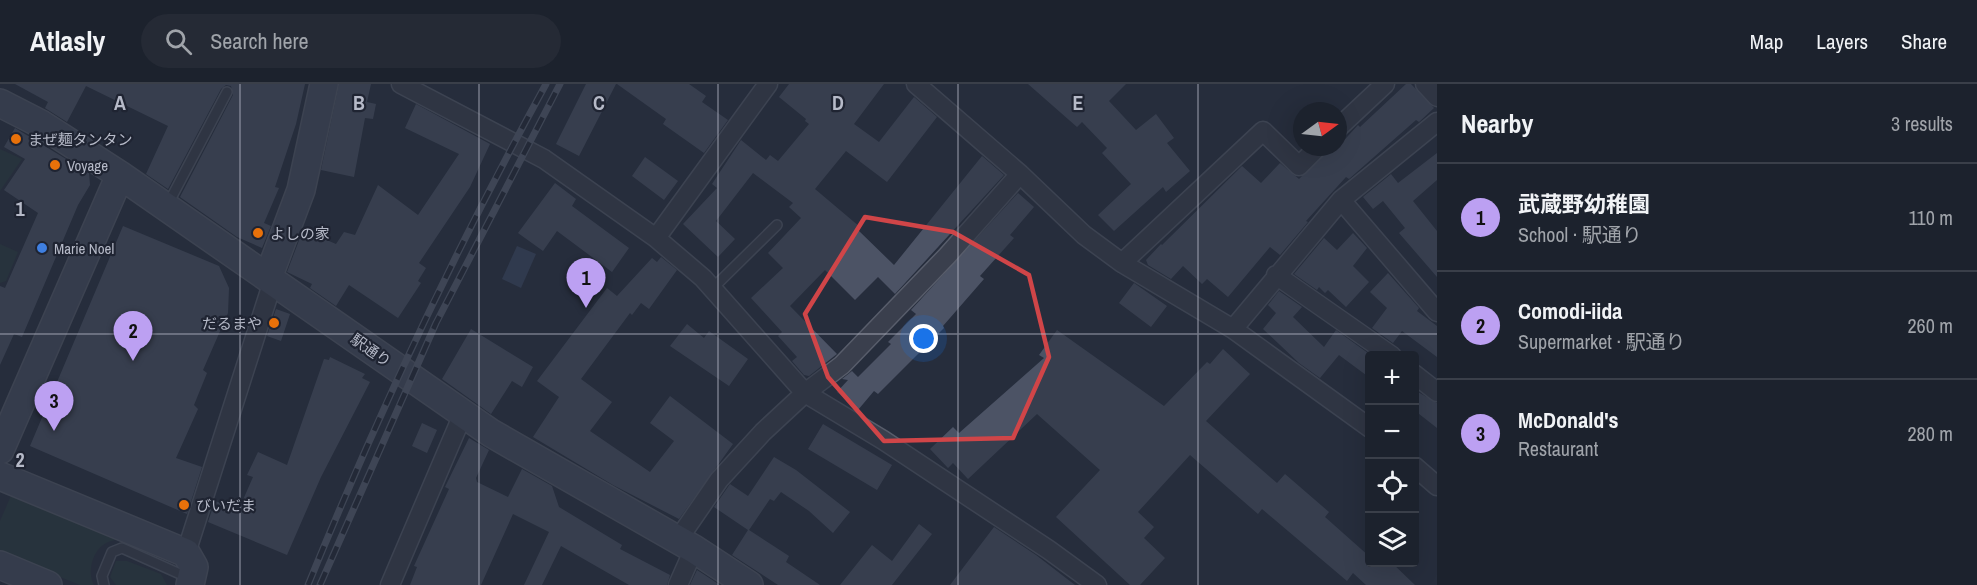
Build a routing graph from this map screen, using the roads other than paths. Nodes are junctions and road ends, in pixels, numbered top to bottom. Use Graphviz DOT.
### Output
graph roads {
  1 [pos="324,84"];
  2 [pos="400,84"];
  3 [pos="768,84"];
  4 [pos="916,84"];
  5 [pos="1385,84"];
  6 [pos="1425,84"];
  7 [pos="227,92"];
  8 [pos="1437,97"];
  9 [pos="0,103"];
  10 [pos="1347,120"];
  11 [pos="1437,122"];
  12 [pos="1309,156"];
  13 [pos="1020,174"];
  14 [pos="120,175"];
  15 [pos="1341,200"];
  16 [pos="166,207"];
  17 [pos="777,225"];
  18 [pos="656,238"];
  19 [pos="1122,263"];
  20 [pos="1276,275"];
  21 [pos="270,280"];
  22 [pos="712,289"];
  23 [pos="1437,312"];
  24 [pos="1233,329"];
  25 [pos="1385,351"];
  26 [pos="1419,378"];
  27 [pos="1437,392"];
  28 [pos="805,393"];
  29 [pos="463,414"];
  30 [pos="1365,424"];
  31 [pos="0,450"];
  32 [pos="1419,470"];
  33 [pos="0,476"];
  34 [pos="1437,486"];
  35 [pos="686,545"];
  36 [pos="186,554"];
  37 [pos="0,566"];
  38 [pos="191,582"];
  39 [pos="48,585"];
  40 [pos="104,585"];
  41 [pos="390,585"];
  42 [pos="678,585"];
  43 [pos="749,585"];
  44 [pos="1097,585"];
  1 -- 21 [label="street"];
  2 -- 18 [label="street"];
  3 -- 18 [label="street"];
  4 -- 13 [label="street"];
  5 -- 10 [label="street"];
  6 -- 8 [label="street"];
  7 -- 16 [label="lane"];
  9 -- 14 [label="street, 駅通り"];
  11 -- 15 [label="street"];
  12 -- 19 [label="street"];
  13 -- 19 [label="street"];
  13 -- 28 [label="street"];
  14 -- 16 [label="street, 駅通り"];
  14 -- 31 [label="street"];
  15 -- 20 [label="street"];
  15 -- 23 [label="street"];
  16 -- 21 [label="street, 駅通り"];
  17 -- 22 [label="lane"];
  18 -- 22 [label="street"];
  19 -- 24 [label="street"];
  20 -- 24 [label="street"];
  20 -- 25 [label="street"];
  21 -- 29 [label="street, 駅通り"];
  21 -- 36 [label="street"];
  22 -- 28 [label="street"];
  24 -- 30 [label="street"];
  26 -- 27 [label="street"];
  28 -- 35 [label="street"];
  28 -- 44 [label="street"];
  29 -- 35 [label="street, 駅通り"];
  29 -- 41 [label="street"];
  32 -- 34 [label="street"];
  33 -- 36 [label="street"];
  35 -- 42 [label="street"];
  35 -- 43 [label="street, 駅通り"];
  36 -- 38 [label="street"];
  37 -- 39 [label="street"];
  38 -- 40 [label="lane"];
}
